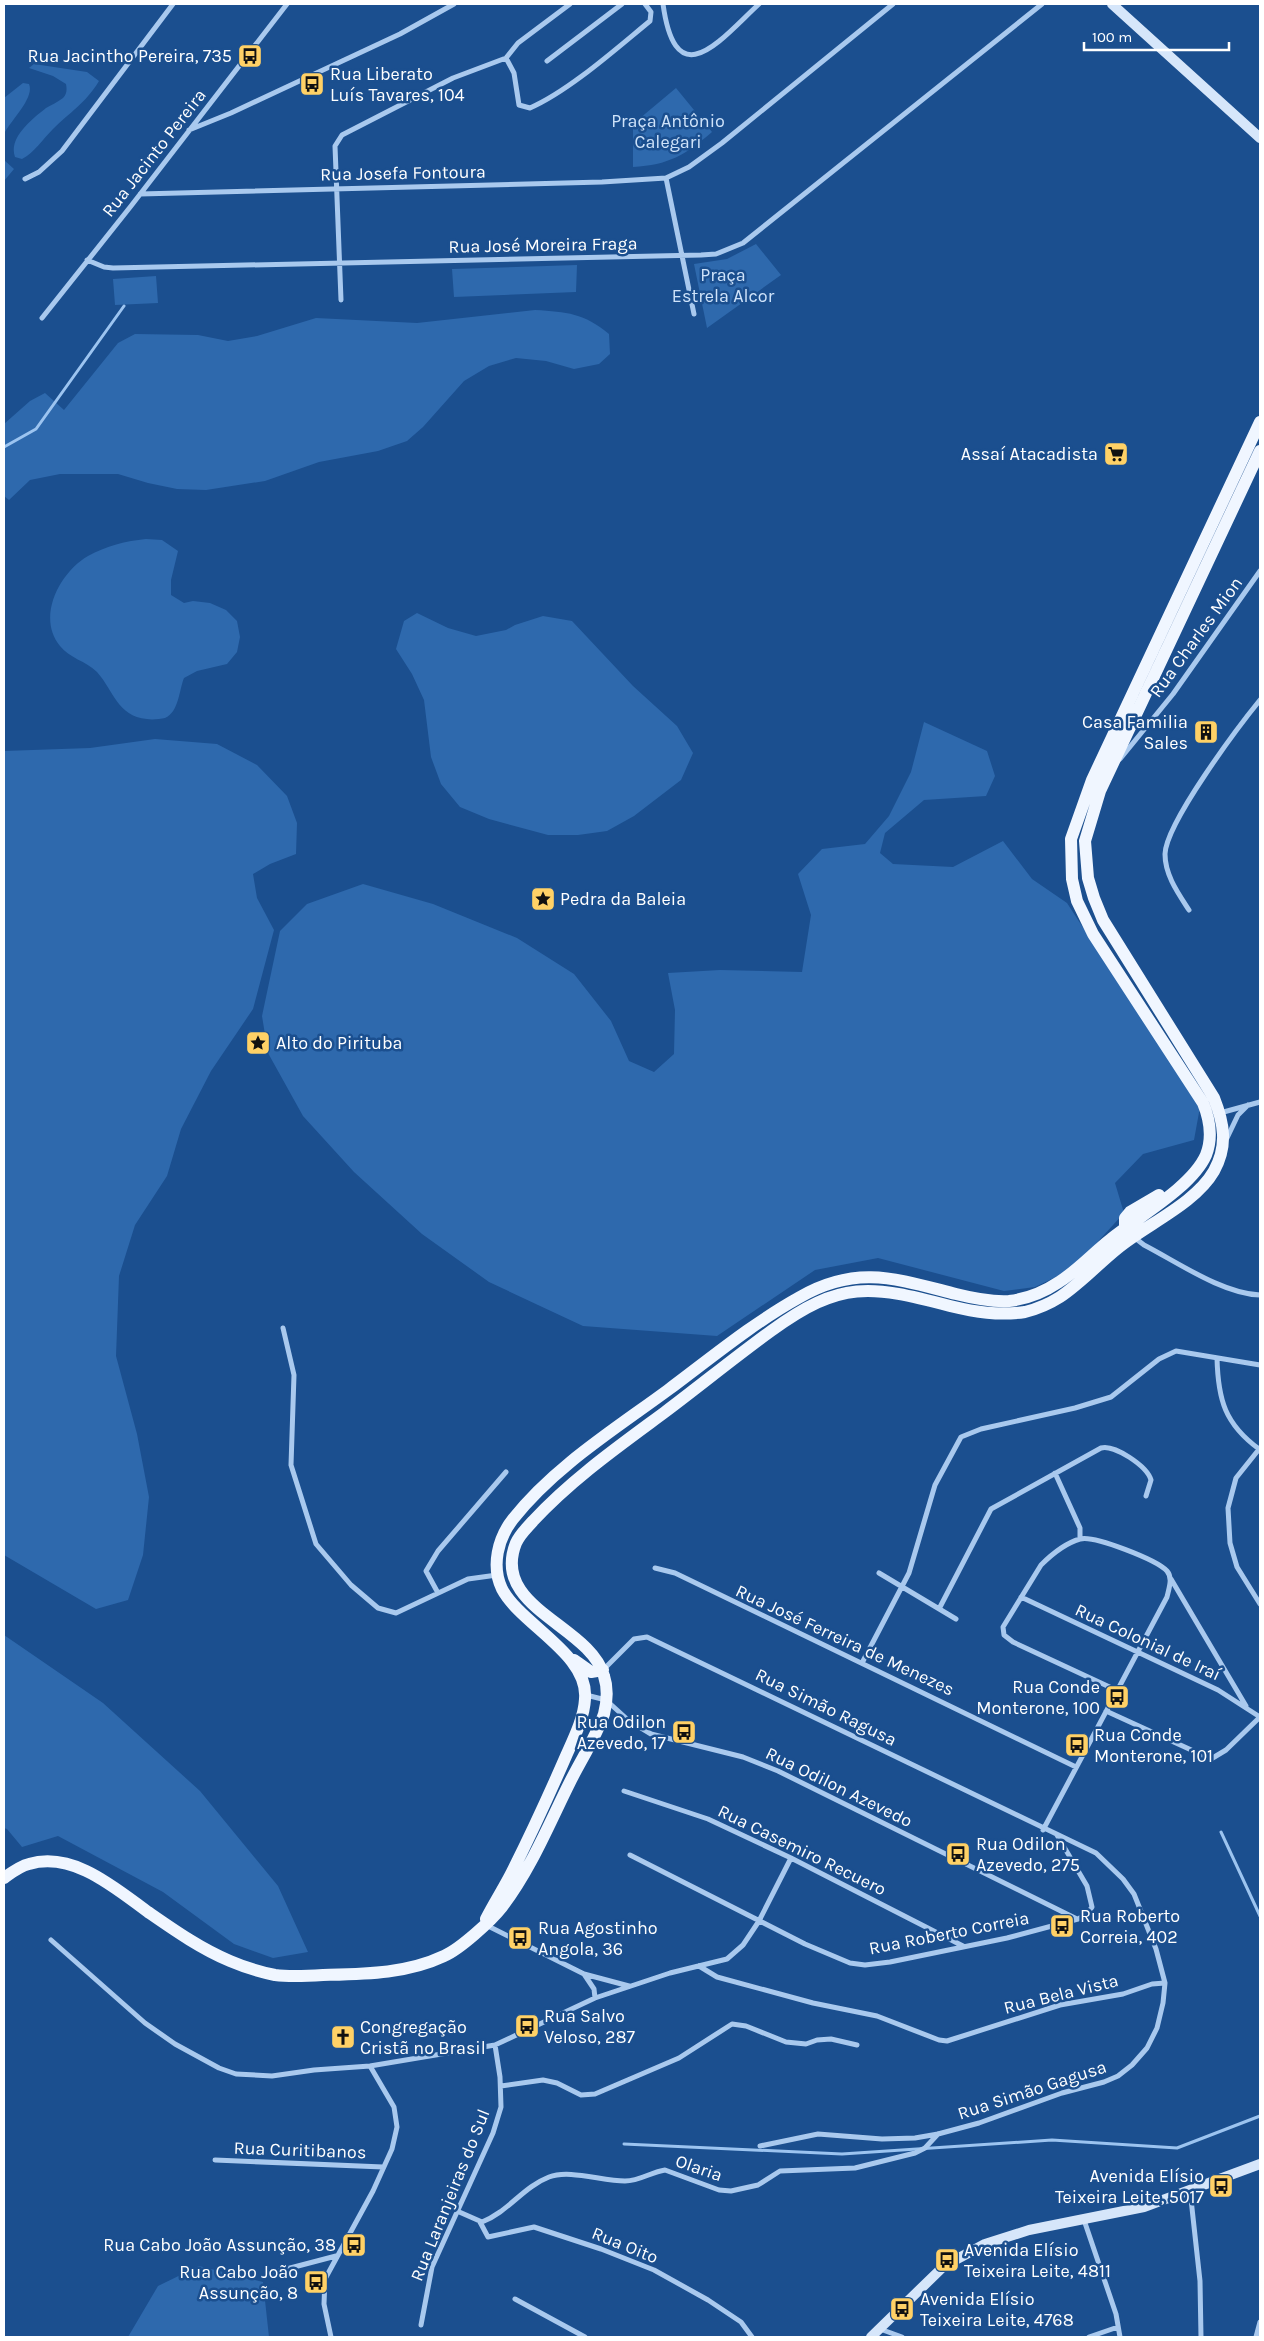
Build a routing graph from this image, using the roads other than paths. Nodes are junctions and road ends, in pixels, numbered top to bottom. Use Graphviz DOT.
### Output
graph roads {
  1 [pos="173,4"];
  2 [pos="287,4"];
  3 [pos="454,4"];
  4 [pos="570,4"];
  5 [pos="622,4"];
  6 [pos="644,4"];
  7 [pos="663,4"];
  8 [pos="759,4"];
  9 [pos="893,4"];
  10 [pos="1042,4"];
  11 [pos="1112,4"];
  12 [pos="506,58"];
  13 [pos="547,60"];
  14 [pos="1192,77"];
  15 [pos="188,130"];
  16 [pos="1260,131"];
  17 [pos="1260,138"];
  18 [pos="666,178"];
  19 [pos="25,179"];
  20 [pos="338,188"];
  21 [pos="140,194"];
  22 [pos="683,255"];
  23 [pos="87,260"];
  24 [pos="339,264"];
  25 [pos="341,300"];
  26 [pos="694,314"];
  27 [pos="42,318"];
  28 [pos="1260,422"];
  29 [pos="1260,451"];
  30 [pos="1260,571"];
  31 [pos="1260,700"];
  32 [pos="1130,740"];
  33 [pos="1189,910"];
  34 [pos="1260,1102"];
  35 [pos="1248,1105"];
  36 [pos="1214,1115"];
  37 [pos="1221,1154"];
  38 [pos="1129,1233"];
  39 [pos="1260,1295"];
  40 [pos="283,1328"];
  41 [pos="1218,1358"];
  42 [pos="1260,1365"];
  43 [pos="1260,1448"];
  44 [pos="506,1472"];
  45 [pos="1056,1473"];
  46 [pos="1146,1496"];
  47 [pos="1080,1539"];
  48 [pos="655,1568"];
  49 [pos="497,1574"];
  50 [pos="879,1574"];
  51 [pos="1171,1579"];
  52 [pos="903,1587"];
  53 [pos="438,1593"];
  54 [pos="1022,1597"];
  55 [pos="1260,1604"];
  56 [pos="939,1609"];
  57 [pos="956,1618"];
  58 [pos="554,1642"];
  59 [pos="1136,1652"];
  60 [pos="862,1663"];
  61 [pos="603,1670"];
  62 [pos="1116,1690"];
  63 [pos="586,1695"];
  64 [pos="606,1700"];
  65 [pos="1246,1706"];
  66 [pos="1106,1711"];
  67 [pos="1260,1717"];
  68 [pos="1076,1767"];
  69 [pos="624,1791"];
  70 [pos="1043,1830"];
  71 [pos="1056,1835"];
  72 [pos="630,1855"];
  73 [pos="791,1858"];
  74 [pos="4,1878"];
  75 [pos="1078,1919"];
  76 [pos="758,1921"];
  77 [pos="484,1924"];
  78 [pos="51,1940"];
  79 [pos="963,1946"];
  80 [pos="699,1966"];
  81 [pos="584,1974"];
  82 [pos="1165,1982"];
  83 [pos="630,1986"];
  84 [pos="595,1998"];
  85 [pos="495,2045"];
  86 [pos="857,2045"];
  87 [pos="370,2066"];
  88 [pos="501,2086"];
  89 [pos="938,2134"];
  90 [pos="760,2146"];
  91 [pos="215,2160"];
  92 [pos="1260,2164"];
  93 [pos="383,2167"];
  94 [pos="1190,2189"];
  95 [pos="457,2211"];
  96 [pos="1084,2220"];
  97 [pos="480,2222"];
  98 [pos="337,2256"];
  99 [pos="276,2272"];
  100 [pos="515,2299"];
  101 [pos="1260,2322"];
  102 [pos="420,2325"];
  103 [pos="1118,2327"];
  104 [pos="880,2329"];
  105 [pos="331,2337"];
  106 [pos="584,2337"];
  107 [pos="752,2337"];
  108 [pos="871,2337"];
  109 [pos="902,2337"];
  110 [pos="1089,2337"];
  111 [pos="1120,2337"];
  112 [pos="1201,2337"];
  113 [pos="1256,2337"];
  1 -- 19 [label="street"];
  2 -- 15 [label="street, Rua Jacinto Pereira"];
  3 -- 15 [label="street"];
  4 -- 12 [label="street"];
  5 -- 13 [label="street"];
  6 -- 12 [label="street"];
  7 -- 8 [label="street"];
  9 -- 18 [label="street"];
  10 -- 22 [label="street, Rua José Moreira Fraga"];
  11 -- 14 [label="main road"];
  12 -- 20 [label="street"];
  14 -- 16 [label="main road"];
  14 -- 17 [label="main road"];
  15 -- 21 [label="street, Rua Jacinto Pereira"];
  18 -- 20 [label="street, Rua Josefa Fontoura"];
  18 -- 22 [label="street"];
  20 -- 21 [label="street, Rua Josefa Fontoura"];
  20 -- 24 [label="street"];
  21 -- 23 [label="street, Rua Jacinto Pereira"];
  22 -- 24 [label="street, Rua José Moreira Fraga"];
  22 -- 26 [label="street"];
  23 -- 24 [label="street, Rua José Moreira Fraga"];
  23 -- 27 [label="street, Rua Jacinto Pereira"];
  24 -- 25 [label="street"];
  28 -- 36 [label="main road"];
  29 -- 32 [label="main road"];
  30 -- 32 [label="street, Rua Charles Mion"];
  31 -- 33 [label="street"];
  32 -- 36 [label="main road"];
  34 -- 35 [label="street"];
  35 -- 36 [label="street"];
  35 -- 37 [label="street"];
  36 -- 37 [label="main road"];
  36 -- 38 [label="main road"];
  37 -- 38 [label="main road"];
  38 -- 39 [label="street"];
  38 -- 49 [label="main road"];
  38 -- 61 [label="main road"];
  40 -- 53 [label="street"];
  41 -- 42 [label="street"];
  41 -- 43 [label="street"];
  41 -- 52 [label="street"];
  43 -- 55 [label="street"];
  44 -- 53 [label="street"];
  45 -- 46 [label="street"];
  45 -- 47 [label="street"];
  45 -- 56 [label="street"];
  47 -- 51 [label="street"];
  47 -- 54 [label="street"];
  48 -- 60 [label="street, Rua José Ferreira de Menezes"];
  49 -- 53 [label="street"];
  49 -- 58 [label="main road"];
  50 -- 52 [label="street"];
  51 -- 59 [label="street"];
  51 -- 65 [label="street"];
  52 -- 56 [label="street"];
  52 -- 60 [label="street"];
  54 -- 59 [label="street, Rua Colonial de Iraí"];
  54 -- 62 [label="street"];
  56 -- 57 [label="street"];
  58 -- 61 [label="main road"];
  58 -- 63 [label="main road"];
  59 -- 62 [label="street"];
  59 -- 65 [label="street, Rua Colonial de Iraí"];
  60 -- 68 [label="street, Rua José Ferreira de Menezes"];
  61 -- 64 [label="main road"];
  61 -- 70 [label="street, Rua Simão Ragusa"];
  62 -- 66 [label="street"];
  63 -- 64 [label="street, Rua Odilon Azevedo"];
  63 -- 77 [label="main road"];
  64 -- 75 [label="street, Rua Odilon Azevedo"];
  64 -- 77 [label="main road"];
  65 -- 67 [label="street, Rua Colonial de Iraí"];
  66 -- 67 [label="street"];
  66 -- 68 [label="street"];
  68 -- 70 [label="street"];
  69 -- 73 [label="street, Rua Casemiro Recuero"];
  70 -- 71 [label="street, Rua Simão Gagusa"];
  71 -- 75 [label="street"];
  71 -- 82 [label="street, Rua Simão Gagusa"];
  72 -- 76 [label="street, Rua Roberto Correia"];
  73 -- 76 [label="street"];
  73 -- 79 [label="street, Rua Casemiro Recuero"];
  74 -- 77 [label="main road"];
  75 -- 79 [label="street, Rua Roberto Correia"];
  76 -- 79 [label="street, Rua Roberto Correia"];
  76 -- 80 [label="street"];
  77 -- 81 [label="street"];
  78 -- 87 [label="street"];
  80 -- 82 [label="street, Rua Bela Vista"];
  80 -- 83 [label="street"];
  81 -- 83 [label="street"];
  81 -- 84 [label="street"];
  82 -- 89 [label="street, Rua Simão Gagusa"];
  83 -- 84 [label="street"];
  84 -- 85 [label="street"];
  85 -- 87 [label="street"];
  85 -- 88 [label="street, Rua Laranjeiras do Sul"];
  86 -- 88 [label="street"];
  87 -- 93 [label="street"];
  88 -- 95 [label="street, Rua Laranjeiras do Sul"];
  89 -- 90 [label="street, Rua Simão Gagusa"];
  89 -- 97 [label="street, Olaria"];
  91 -- 93 [label="street, Rua Curitibanos"];
  92 -- 94 [label="main road"];
  93 -- 98 [label="street"];
  94 -- 96 [label="main road"];
  94 -- 112 [label="street"];
  95 -- 97 [label="street"];
  95 -- 102 [label="street, Rua Laranjeiras do Sul"];
  96 -- 103 [label="street"];
  96 -- 104 [label="main road"];
  97 -- 107 [label="street, Rua Oito"];
  98 -- 99 [label="street"];
  98 -- 105 [label="street"];
  100 -- 106 [label="street"];
  101 -- 113 [label="street"];
  103 -- 110 [label="street"];
  103 -- 111 [label="street"];
  104 -- 108 [label="main road"];
  104 -- 109 [label="street"];
}
